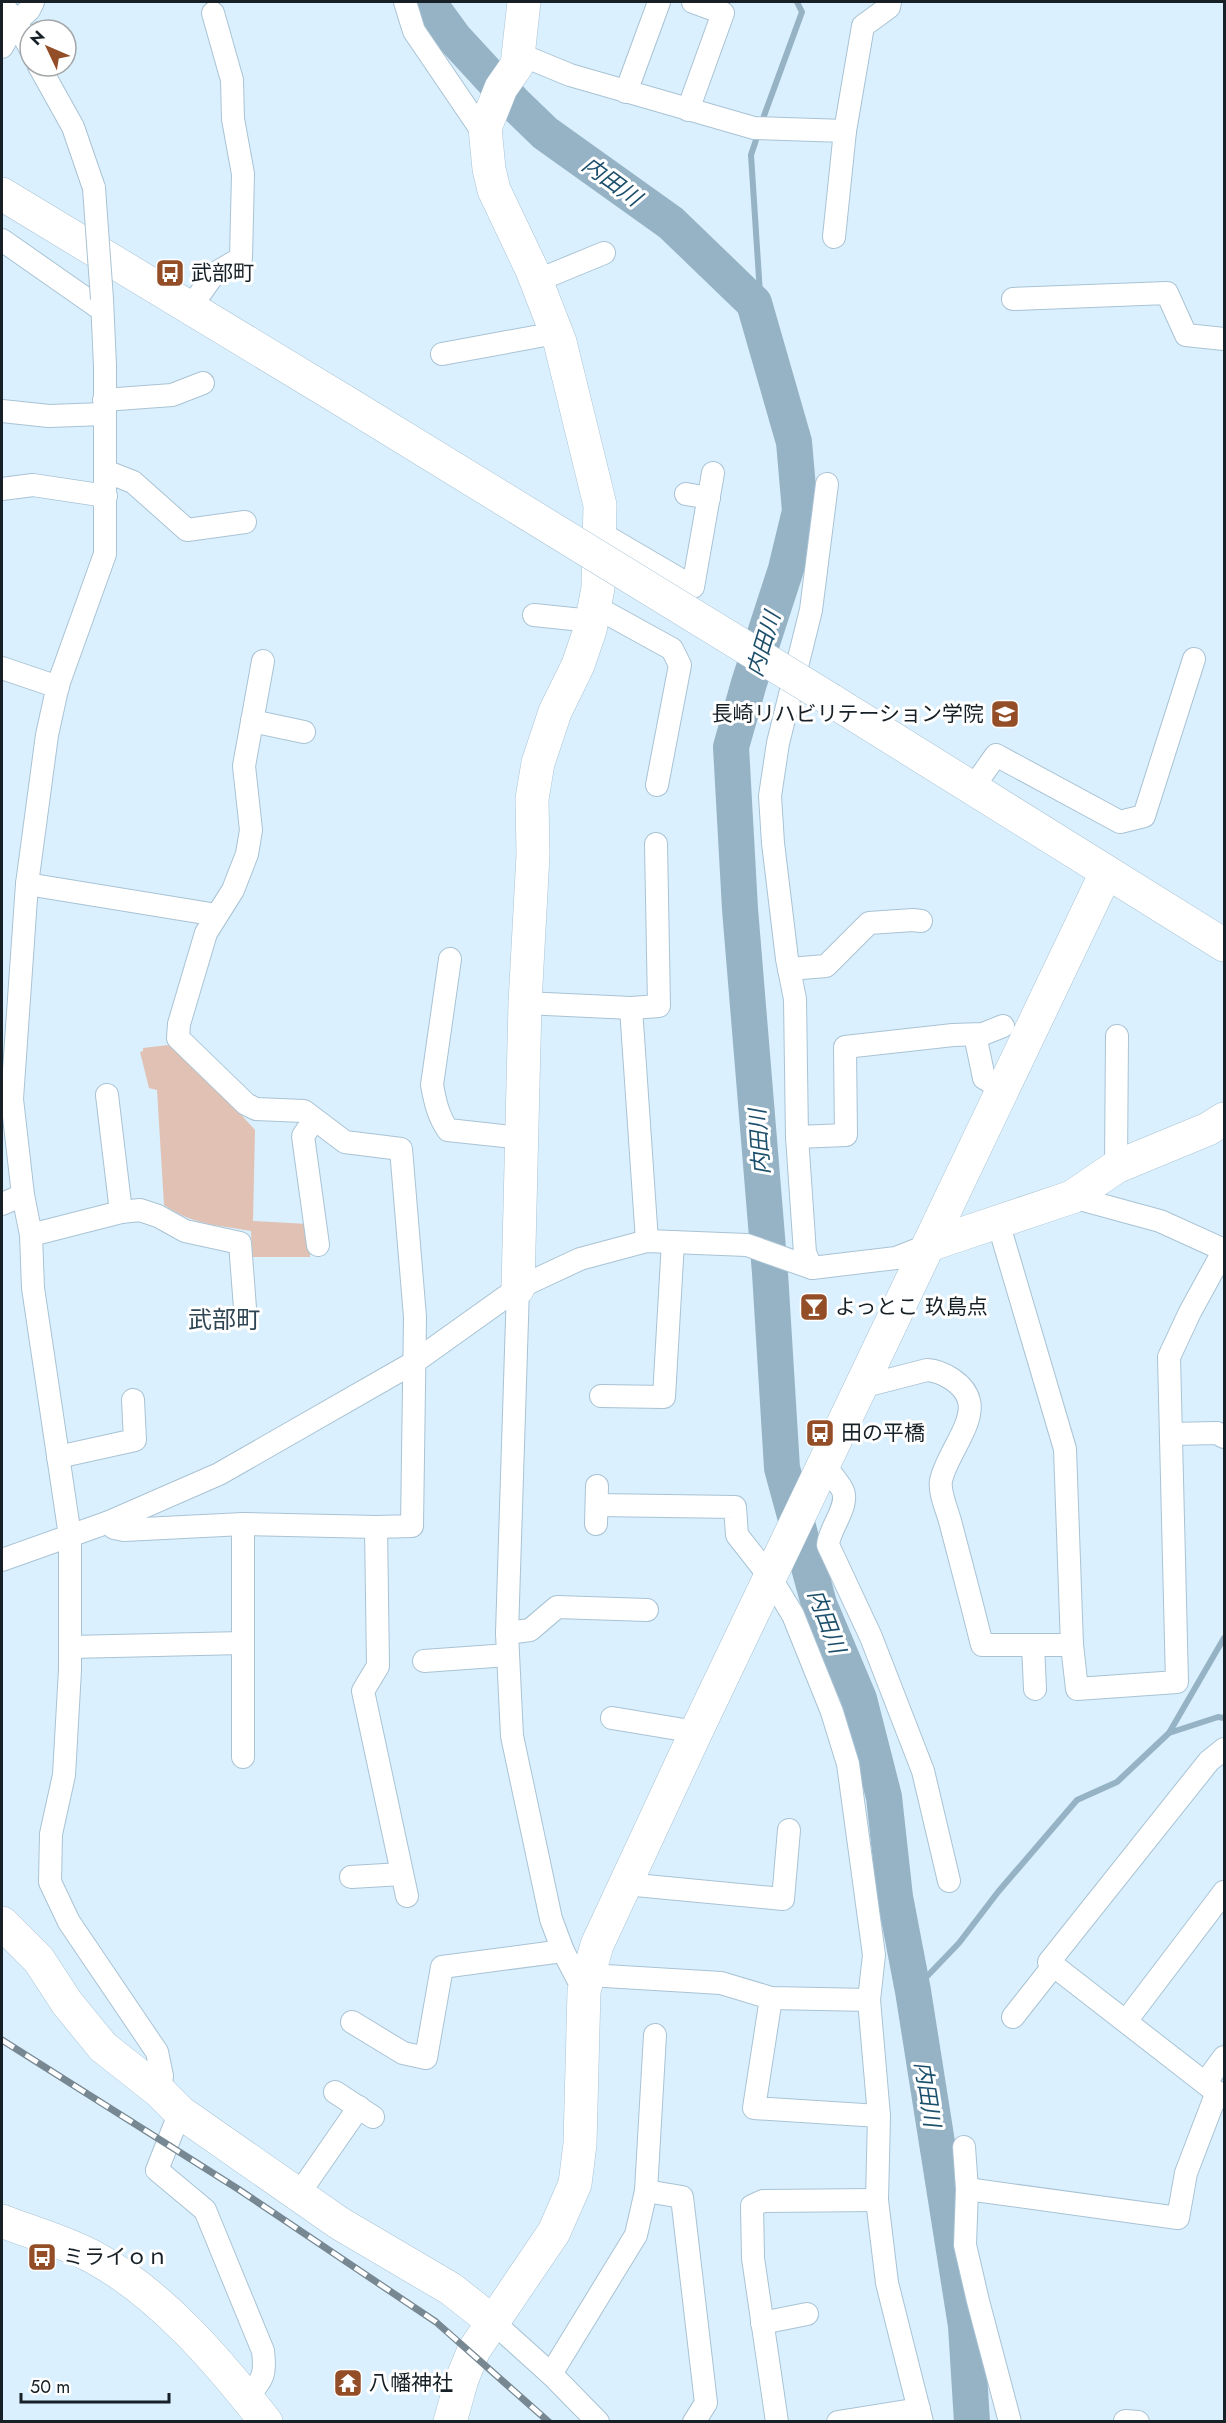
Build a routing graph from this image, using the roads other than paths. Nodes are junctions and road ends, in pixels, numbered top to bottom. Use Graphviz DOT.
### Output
graph roads {
  1 [pos="33,2"];
  2 [pos="405,2"];
  3 [pos="524,2"];
  4 [pos="659,2"];
  5 [pos="693,2"];
  6 [pos="890,2"];
  7 [pos="2,4"];
  8 [pos="213,13"];
  9 [pos="16,22"];
  10 [pos="18,26"];
  11 [pos="2,47"];
  12 [pos="518,59"];
  13 [pos="46,78"];
  14 [pos="626,92"];
  15 [pos="688,110"];
  16 [pos="845,131"];
  17 [pos="485,133"];
  18 [pos="2,194"];
  19 [pos="834,237"];
  20 [pos="2,240"];
  21 [pos="604,253"];
  22 [pos="536,281"];
  23 [pos="1013,299"];
  24 [pos="102,305"];
  25 [pos="190,308"];
  26 [pos="556,333"];
  27 [pos="1224,339"];
  28 [pos="442,354"];
  29 [pos="203,383"];
  30 [pos="104,407"];
  31 [pos="2,411"];
  32 [pos="105,471"];
  33 [pos="713,474"];
  34 [pos="828,484"];
  35 [pos="2,489"];
  36 [pos="686,494"];
  37 [pos="106,496"];
  38 [pos="709,498"];
  39 [pos="245,522"];
  40 [pos="599,532"];
  41 [pos="593,614"];
  42 [pos="534,615"];
  43 [pos="1194,659"];
  44 [pos="263,660"];
  45 [pos="2,668"];
  46 [pos="57,687"];
  47 [pos="252,721"];
  48 [pos="304,732"];
  49 [pos="657,785"];
  50 [pos="972,789"];
  51 [pos="656,844"];
  52 [pos="1106,873"];
  53 [pos="27,884"];
  54 [pos="217,915"];
  55 [pos="921,921"];
  56 [pos="1224,945"];
  57 [pos="450,959"];
  58 [pos="789,969"];
  59 [pos="525,1003"];
  60 [pos="631,1008"];
  61 [pos="1003,1026"];
  62 [pos="975,1035"];
  63 [pos="1117,1036"];
  64 [pos="1003,1090"];
  65 [pos="107,1095"];
  66 [pos="1224,1119"];
  67 [pos="314,1120"];
  68 [pos="797,1137"];
  69 [pos="521,1138"];
  70 [pos="1116,1167"];
  71 [pos="23,1195"];
  72 [pos="1072,1197"];
  73 [pos="2,1203"];
  74 [pos="120,1212"];
  75 [pos="998,1222"];
  76 [pos="31,1235"];
  77 [pos="647,1241"];
  78 [pos="673,1242"];
  79 [pos="318,1245"];
  80 [pos="929,1245"];
  81 [pos="1224,1250"];
  82 [pos="807,1267"];
  83 [pos="518,1288"];
  84 [pos="244,1308"];
  85 [pos="413,1363"];
  86 [pos="861,1387"];
  87 [pos="601,1396"];
  88 [pos="133,1400"];
  89 [pos="1171,1434"];
  90 [pos="1224,1437"];
  91 [pos="58,1457"];
  92 [pos="820,1474"];
  93 [pos="596,1505"];
  94 [pos="109,1522"];
  95 [pos="243,1524"];
  96 [pos="376,1527"];
  97 [pos="70,1536"];
  98 [pos="2,1560"];
  99 [pos="770,1577"];
  100 [pos="647,1610"];
  101 [pos="507,1633"];
  102 [pos="242,1643"];
  103 [pos="1033,1645"];
  104 [pos="1072,1645"];
  105 [pos="71,1647"];
  106 [pos="508,1655"];
  107 [pos="424,1661"];
  108 [pos="1035,1689"];
  109 [pos="612,1718"];
  110 [pos="696,1732"];
  111 [pos="243,1757"];
  112 [pos="1219,1761"];
  113 [pos="789,1830"];
  114 [pos="351,1876"];
  115 [pos="949,1881"];
  116 [pos="625,1884"];
  117 [pos="1224,1892"];
  118 [pos="2,1923"];
  119 [pos="563,1951"];
  120 [pos="1054,1965"];
  121 [pos="587,1983"];
  122 [pos="771,1998"];
  123 [pos="868,2000"];
  124 [pos="1013,2017"];
  125 [pos="1126,2021"];
  126 [pos="352,2022"];
  127 [pos="655,2035"];
  128 [pos="1224,2057"];
  129 [pos="1215,2091"];
  130 [pos="334,2092"];
  131 [pos="170,2102"];
  132 [pos="879,2116"];
  133 [pos="964,2147"];
  134 [pos="967,2188"];
  135 [pos="646,2191"];
  136 [pos="298,2195"];
  137 [pos="877,2200"];
  138 [pos="2,2221"];
  139 [pos="807,2314"];
  140 [pos="493,2322"];
  141 [pos="762,2323"];
  142 [pos="551,2374"];
  143 [pos="257,2409"];
  144 [pos="920,2415"];
  145 [pos="450,2421"];
  146 [pos="598,2421"];
  147 [pos="694,2421"];
  148 [pos="777,2421"];
  149 [pos="838,2421"];
  150 [pos="1011,2421"];
  1 -- 9 [label="street"];
  2 -- 17 [label="street"];
  3 -- 12 [label="street"];
  4 -- 14 [label="street"];
  5 -- 15 [label="street"];
  6 -- 16 [label="street"];
  7 -- 9 [label="street"];
  8 -- 25 [label="street"];
  9 -- 10 [label="street"];
  9 -- 11 [label="street"];
  12 -- 14 [label="street"];
  12 -- 17 [label="street"];
  13 -- 24 [label="street, bridge"];
  14 -- 15 [label="street"];
  15 -- 16 [label="street"];
  16 -- 19 [label="street"];
  17 -- 22 [label="street"];
  18 -- 25 [label="street"];
  20 -- 24 [label="street"];
  21 -- 22 [label="street"];
  22 -- 26 [label="street"];
  23 -- 27 [label="street"];
  24 -- 30 [label="street"];
  25 -- 50 [label="street, bridge"];
  26 -- 28 [label="street"];
  26 -- 40 [label="street"];
  29 -- 30 [label="street"];
  30 -- 31 [label="street"];
  30 -- 32 [label="street"];
  32 -- 37 [label="street"];
  32 -- 39 [label="street"];
  33 -- 38 [label="street"];
  34 -- 58 [label="street"];
  35 -- 37 [label="street"];
  36 -- 38 [label="street"];
  37 -- 46 [label="street"];
  38 -- 40 [label="street"];
  40 -- 41 [label="street"];
  41 -- 42 [label="street"];
  41 -- 49 [label="street"];
  41 -- 59 [label="street"];
  43 -- 50 [label="street"];
  44 -- 47 [label="street"];
  45 -- 46 [label="street"];
  46 -- 53 [label="street"];
  47 -- 48 [label="street"];
  47 -- 54 [label="street"];
  50 -- 52 [label="street"];
  51 -- 60 [label="street"];
  52 -- 56 [label="street"];
  52 -- 64 [label="street"];
  53 -- 54 [label="street"];
  53 -- 71 [label="street"];
  54 -- 67 [label="street"];
  55 -- 58 [label="street"];
  57 -- 69 [label="street"];
  58 -- 68 [label="street"];
  59 -- 60 [label="street"];
  59 -- 69 [label="street"];
  60 -- 77 [label="street"];
  61 -- 62 [label="street"];
  62 -- 64 [label="street"];
  62 -- 68 [label="street"];
  63 -- 70 [label="street"];
  64 -- 80 [label="street"];
  65 -- 74 [label="street"];
  66 -- 70 [label="street"];
  67 -- 79 [label="street"];
  67 -- 85 [label="street"];
  68 -- 82 [label="street"];
  69 -- 83 [label="street"];
  70 -- 72 [label="street"];
  71 -- 73 [label="street"];
  71 -- 76 [label="street"];
  72 -- 75 [label="street"];
  72 -- 81 [label="street"];
  74 -- 76 [label="street"];
  74 -- 84 [label="street"];
  75 -- 80 [label="street"];
  75 -- 104 [label="street"];
  76 -- 91 [label="street"];
  77 -- 78 [label="street"];
  77 -- 83 [label="street"];
  78 -- 82 [label="street"];
  78 -- 87 [label="street"];
  80 -- 82 [label="street"];
  80 -- 86 [label="street"];
  81 -- 89 [label="street"];
  83 -- 85 [label="street"];
  83 -- 101 [label="street"];
  85 -- 94 [label="street"];
  85 -- 96 [label="street"];
  86 -- 92 [label="street"];
  86 -- 103 [label="street"];
  88 -- 91 [label="street"];
  89 -- 90 [label="street"];
  89 -- 104 [label="street"];
  91 -- 97 [label="street"];
  92 -- 99 [label="street"];
  92 -- 115 [label="street"];
  93 -- 99 [label="street"];
  94 -- 95 [label="street"];
  94 -- 97 [label="street"];
  95 -- 96 [label="street"];
  95 -- 102 [label="street"];
  96 -- 114 [label="street"];
  97 -- 98 [label="street"];
  97 -- 105 [label="street"];
  99 -- 110 [label="street"];
  99 -- 123 [label="street"];
  100 -- 101 [label="street"];
  101 -- 106 [label="street"];
  102 -- 105 [label="street"];
  102 -- 111 [label="street"];
  103 -- 104 [label="street"];
  103 -- 108 [label="street"];
  105 -- 131 [label="street"];
  106 -- 107 [label="street"];
  106 -- 119 [label="street"];
  109 -- 110 [label="street"];
  110 -- 116 [label="street"];
  112 -- 120 [label="street"];
  113 -- 116 [label="street"];
  116 -- 121 [label="street"];
  117 -- 125 [label="street"];
  118 -- 131 [label="street"];
  119 -- 121 [label="street"];
  119 -- 126 [label="street"];
  120 -- 124 [label="street"];
  120 -- 125 [label="street"];
  121 -- 122 [label="street"];
  121 -- 140 [label="street"];
  122 -- 123 [label="street"];
  122 -- 132 [label="street"];
  123 -- 132 [label="street"];
  125 -- 129 [label="street"];
  127 -- 135 [label="street"];
  128 -- 129 [label="street"];
  129 -- 134 [label="street"];
  130 -- 136 [label="street"];
  131 -- 136 [label="street"];
  131 -- 143 [label="street"];
  132 -- 137 [label="street"];
  133 -- 134 [label="street"];
  134 -- 150 [label="street"];
  135 -- 142 [label="street"];
  135 -- 147 [label="street"];
  136 -- 140 [label="street"];
  137 -- 141 [label="street"];
  137 -- 144 [label="street"];
  138 -- 143 [label="street"];
  139 -- 141 [label="street"];
  140 -- 142 [label="street"];
  140 -- 145 [label="street"];
  141 -- 148 [label="street"];
  142 -- 146 [label="street"];
  144 -- 149 [label="street"];
}
